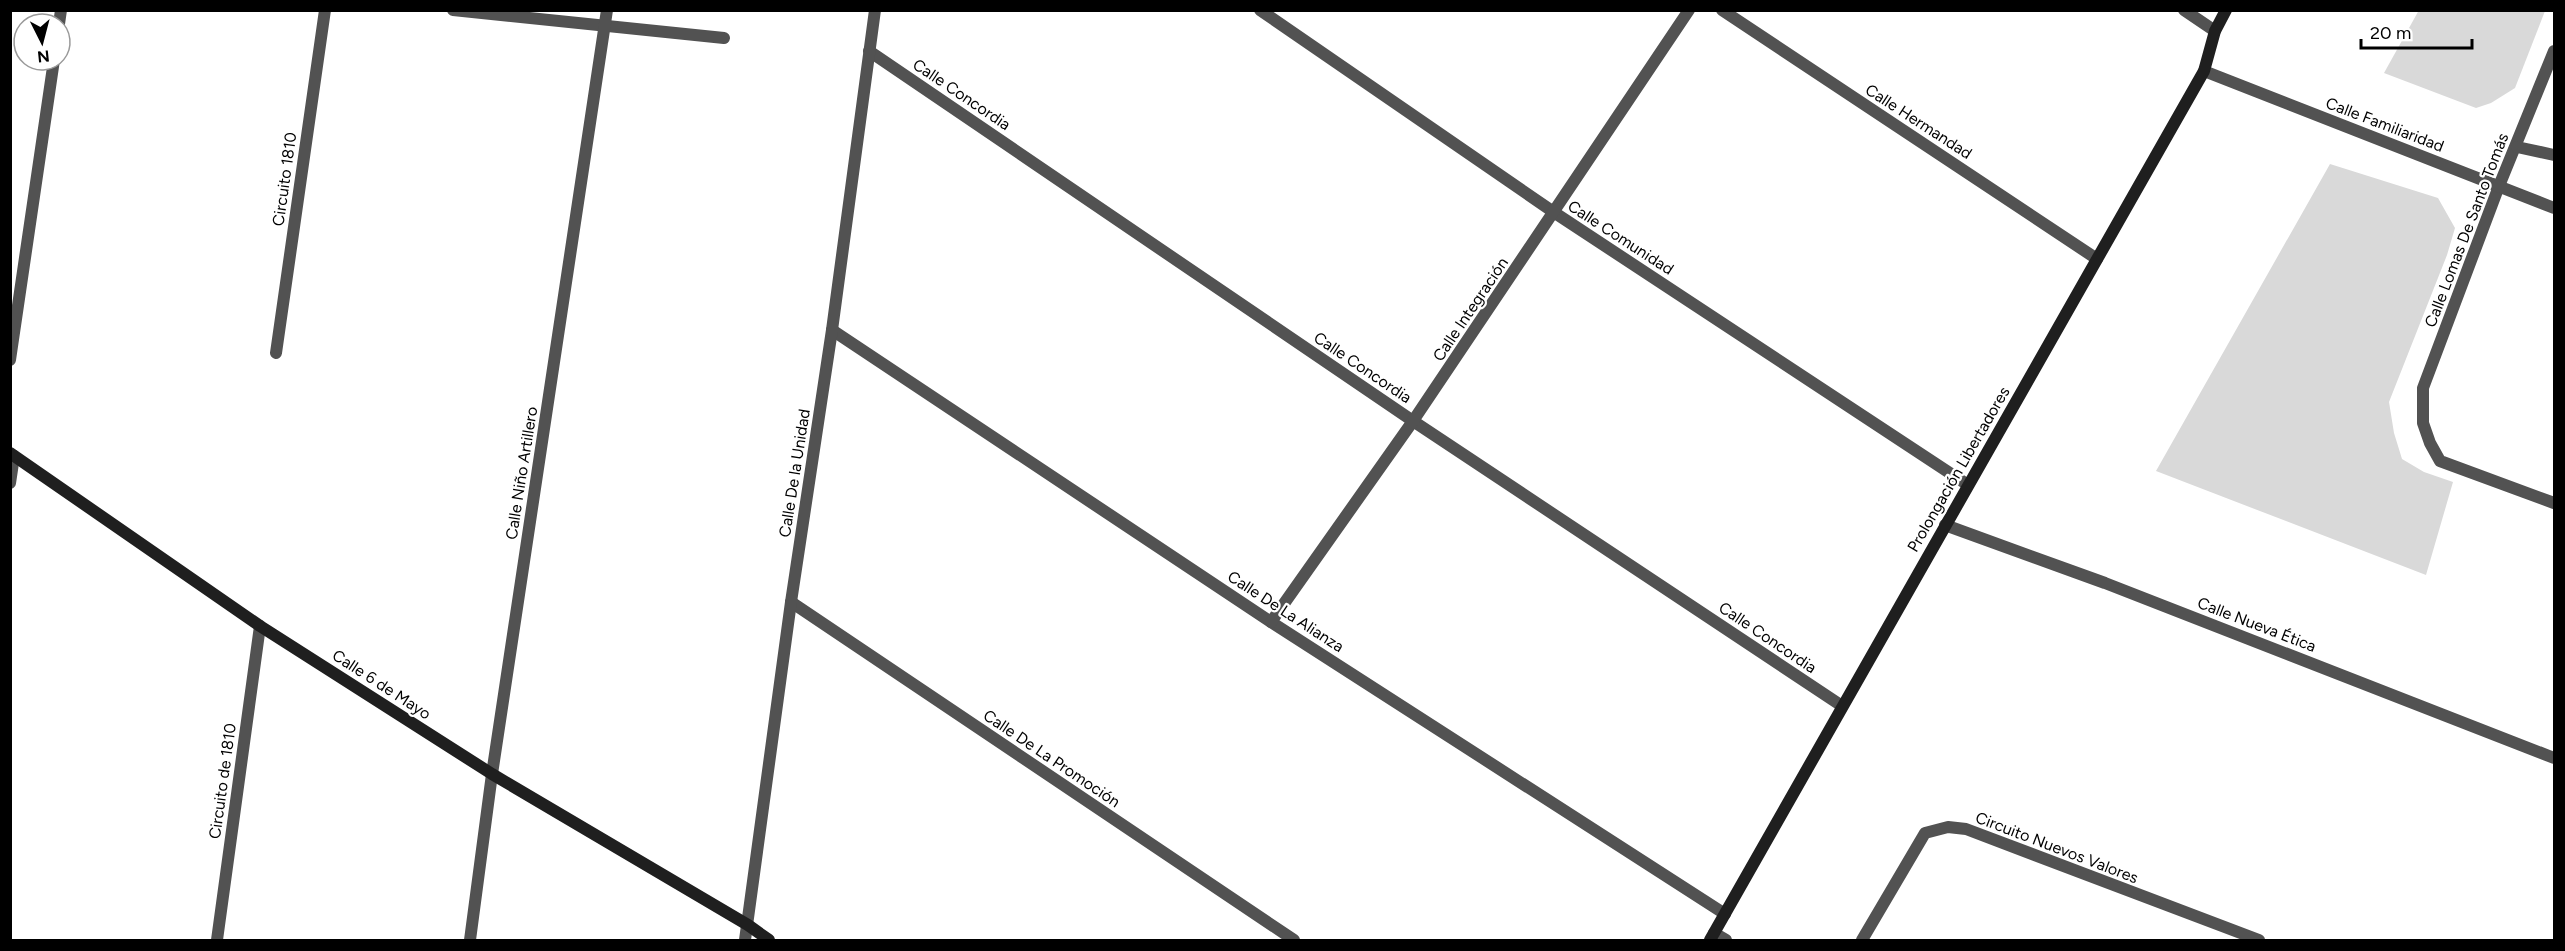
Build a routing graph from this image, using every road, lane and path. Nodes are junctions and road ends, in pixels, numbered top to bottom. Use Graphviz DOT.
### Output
graph roads {
  1 [pos="325,10"];
  2 [pos="453,10"];
  3 [pos="607,10"];
  4 [pos="875,10"];
  5 [pos="1260,10"];
  6 [pos="1689,10"];
  7 [pos="1722,10"];
  8 [pos="2184,10"];
  9 [pos="2226,10"];
  10 [pos="604,27"];
  11 [pos="2215,32"];
  12 [pos="724,38"];
  13 [pos="869,51"];
  14 [pos="2554,51"];
  15 [pos="2204,71"];
  16 [pos="52,72"];
  17 [pos="2517,147"];
  18 [pos="2554,155"];
  19 [pos="2499,186"];
  20 [pos="2554,208"];
  21 [pos="1555,213"];
  22 [pos="2097,258"];
  23 [pos="832,330"];
  24 [pos="276,353"];
  25 [pos="10,360"];
  26 [pos="1413,421"];
  27 [pos="12,455"];
  28 [pos="10,483"];
  29 [pos="1968,485"];
  30 [pos="2554,503"];
  31 [pos="1945,525"];
  32 [pos="791,602"];
  33 [pos="1271,622"];
  34 [pos="260,626"];
  35 [pos="1842,706"];
  36 [pos="2554,758"];
  37 [pos="492,774"];
  38 [pos="1725,914"];
  39 [pos="748,925"];
  40 [pos="1712,937"];
  41 [pos="217,940"];
  42 [pos="470,940"];
  43 [pos="745,940"];
  44 [pos="769,940"];
  45 [pos="1294,940"];
  46 [pos="1726,940"];
  47 [pos="1862,940"];
  48 [pos="2259,940"];
  1 -- 24 [label="street, Circuito 1810"];
  2 -- 10 [label="street"];
  3 -- 10 [label="street, Calle Niño Artillero"];
  4 -- 13 [label="street, Calle De la Unidad"];
  5 -- 21 [label="street, Calle Comunidad"];
  6 -- 21 [label="street, Calle Integración"];
  7 -- 22 [label="street, Calle Hermandad"];
  8 -- 11 [label="street"];
  9 -- 11 [label="street, Prolongación Libertadores"];
  10 -- 12 [label="street"];
  10 -- 37 [label="street, Calle Niño Artillero"];
  11 -- 15 [label="street, Prolongación Libertadores"];
  13 -- 23 [label="street, Calle De la Unidad"];
  13 -- 26 [label="street, Calle Concordia"];
  14 -- 17 [label="street, Calle Lomas De Santo Tomás"];
  15 -- 19 [label="street, Calle Familiaridad"];
  15 -- 22 [label="street, Prolongación Libertadores"];
  16 -- 25 [label="street"];
  17 -- 18 [label="street"];
  17 -- 19 [label="street, Calle Lomas De Santo Tomás"];
  19 -- 20 [label="street, Calle Familiaridad"];
  19 -- 30 [label="street, Calle Lomas De Santo Tomás"];
  21 -- 26 [label="street, Calle Integración"];
  21 -- 29 [label="street, Calle Comunidad"];
  22 -- 29 [label="street, Prolongación Libertadores"];
  23 -- 32 [label="street, Calle De la Unidad"];
  23 -- 33 [label="street, Calle De La Alianza"];
  26 -- 33 [label="street, Calle Integración"];
  26 -- 35 [label="street, Calle Concordia"];
  27 -- 28 [label="street"];
  27 -- 34 [label="street, Calle 6 de Mayo"];
  29 -- 31 [label="street, Prolongación Libertadores"];
  31 -- 35 [label="street, Prolongación Libertadores"];
  31 -- 36 [label="street, Calle Nueva Ética"];
  32 -- 39 [label="street, Calle De la Unidad"];
  32 -- 45 [label="street, Calle De La Promoción"];
  33 -- 38 [label="street, Calle De La Alianza"];
  34 -- 37 [label="street, Calle 6 de Mayo"];
  34 -- 41 [label="street, Circuito de 1810"];
  35 -- 38 [label="street, Prolongación Libertadores"];
  37 -- 39 [label="street, Calle 6 de Mayo"];
  37 -- 42 [label="street, Calle Niño Artillero"];
  38 -- 40 [label="street, Prolongación Libertadores"];
  39 -- 43 [label="street, Calle De la Unidad"];
  39 -- 44 [label="street, Calle 6 de Mayo"];
  40 -- 46 [label="street"];
  47 -- 48 [label="street, Circuito Nuevos Valores"];
}
